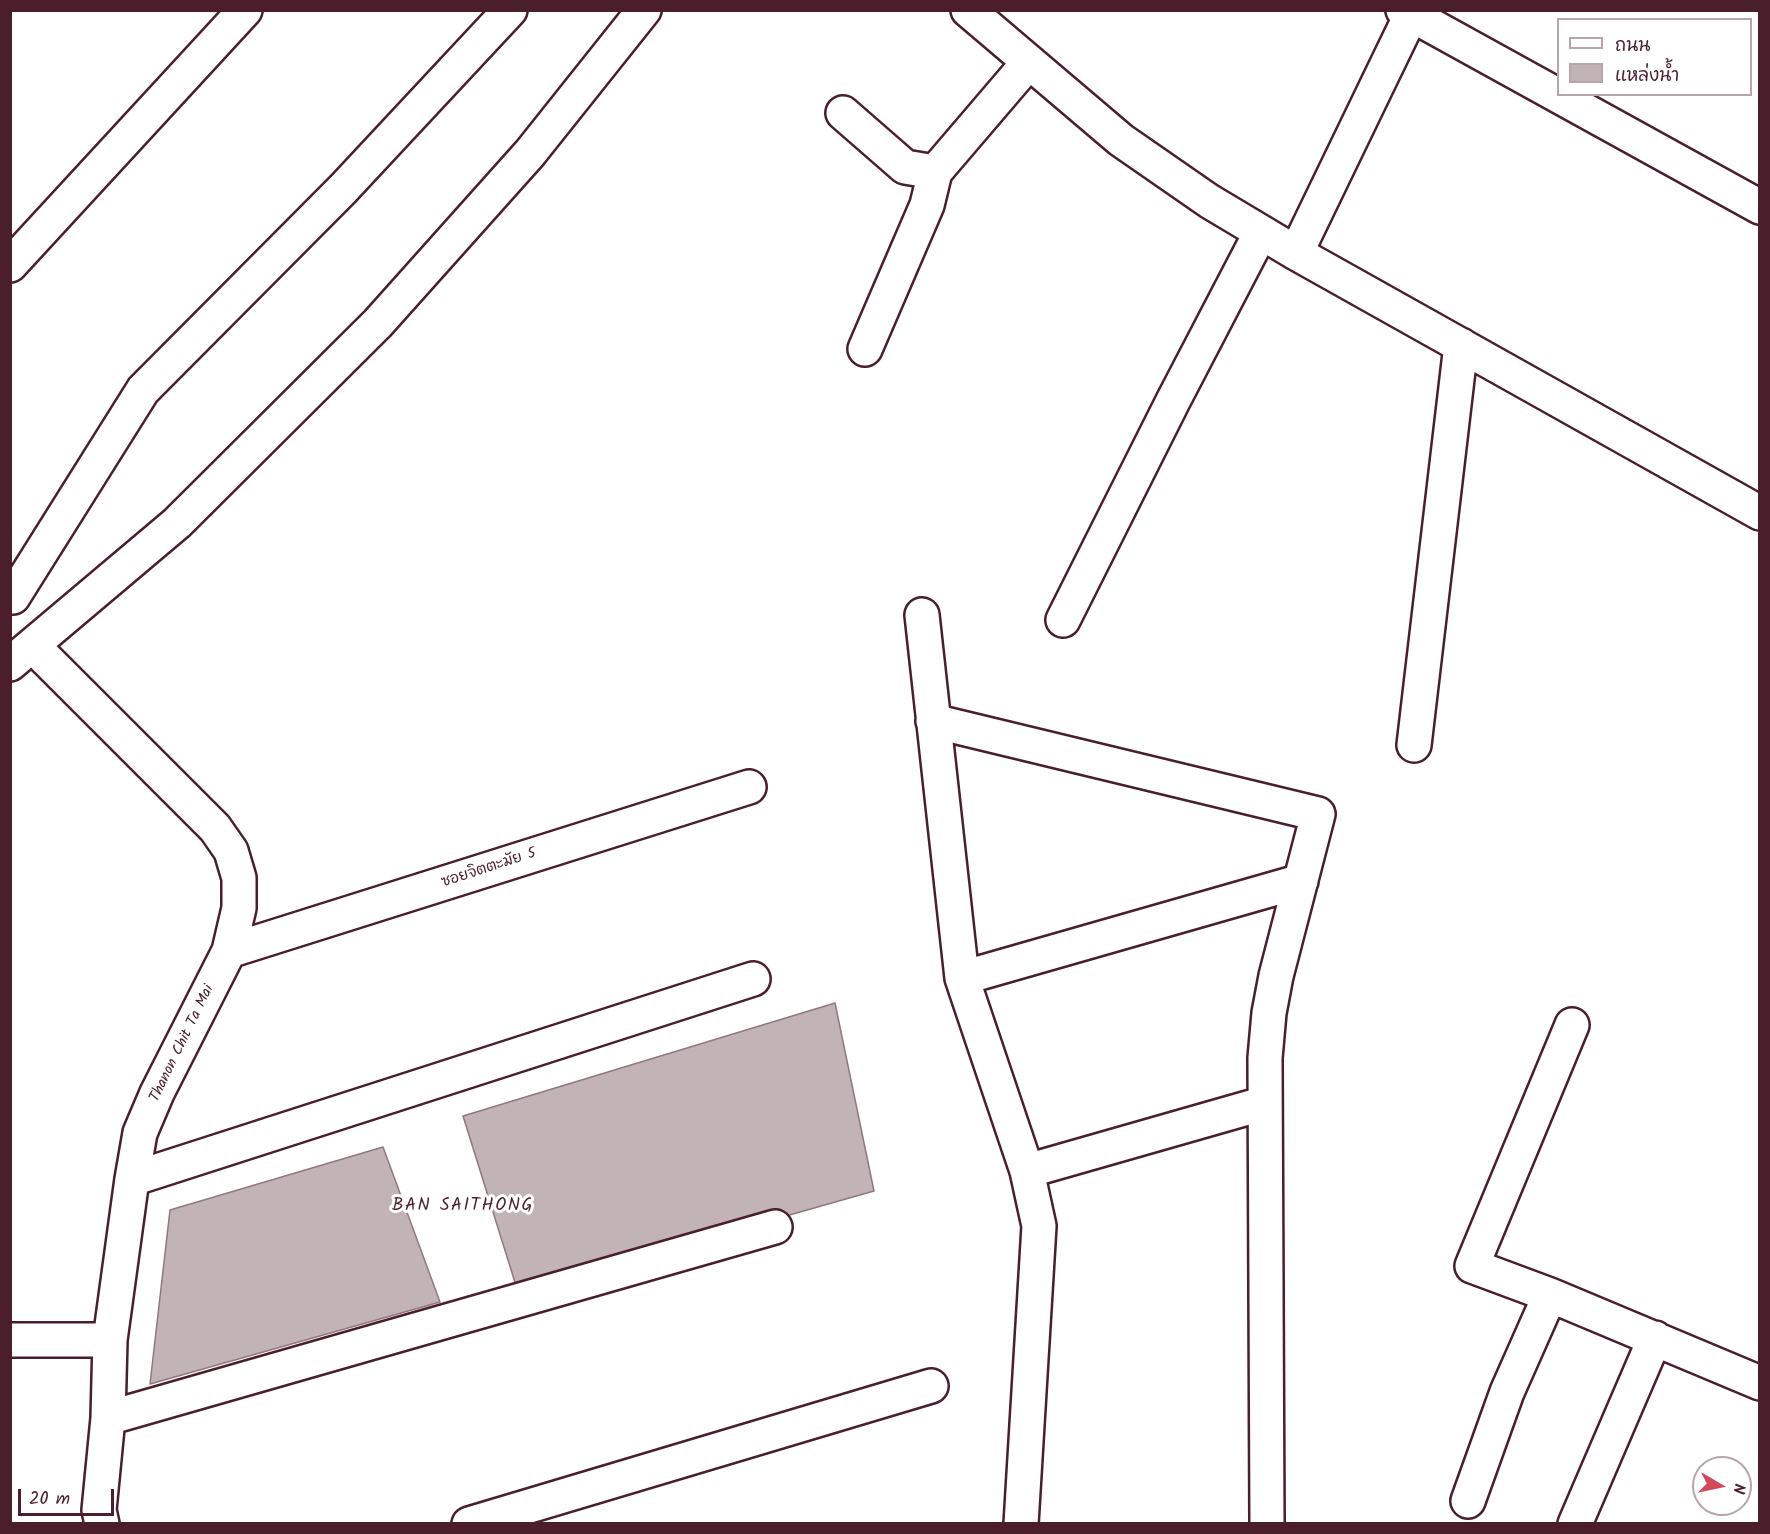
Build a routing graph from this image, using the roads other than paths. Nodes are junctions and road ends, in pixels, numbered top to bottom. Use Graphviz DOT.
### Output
graph roads {
  1 [pos="244,10"];
  2 [pos="510,10"];
  3 [pos="644,10"];
  4 [pos="968,10"];
  5 [pos="1407,13"];
  6 [pos="1029,62"];
  7 [pos="1557,95"];
  8 [pos="1558,96"];
  9 [pos="843,113"];
  10 [pos="935,172"];
  11 [pos="1760,207"];
  12 [pos="1261,232"];
  13 [pos="1296,253"];
  14 [pos="10,265"];
  15 [pos="1461,345"];
  16 [pos="866,349"];
  17 [pos="1760,513"];
  18 [pos="10,596"];
  19 [pos="922,615"];
  20 [pos="1064,620"];
  21 [pos="22,655"];
  22 [pos="933,721"];
  23 [pos="1414,745"];
  24 [pos="749,787"];
  25 [pos="1301,881"];
  26 [pos="229,951"];
  27 [pos="962,978"];
  28 [pos="753,979"];
  29 [pos="1572,1025"];
  30 [pos="1265,1103"];
  31 [pos="1026,1172"];
  32 [pos="132,1179"];
  33 [pos="775,1227"];
  34 [pos="1550,1295"];
  35 [pos="1655,1338"];
  36 [pos="10,1340"];
  37 [pos="110,1340"];
  38 [pos="1760,1383"];
  39 [pos="931,1386"];
  40 [pos="108,1418"];
  41 [pos="1468,1501"];
  42 [pos="102,1524"];
  43 [pos="469,1524"];
  44 [pos="1020,1524"];
  45 [pos="1267,1524"];
  46 [pos="1575,1524"];
  1 -- 14 [label="street"];
  2 -- 18 [label="street"];
  3 -- 21 [label="street"];
  4 -- 6 [label="street"];
  5 -- 7 [label="street"];
  5 -- 13 [label="street"];
  6 -- 10 [label="street"];
  6 -- 12 [label="street"];
  8 -- 11 [label="street"];
  9 -- 10 [label="street"];
  10 -- 16 [label="street"];
  12 -- 13 [label="street"];
  12 -- 20 [label="street"];
  13 -- 15 [label="street"];
  15 -- 17 [label="street"];
  15 -- 23 [label="street"];
  19 -- 22 [label="street"];
  21 -- 26 [label="street, Thanon Chit Ta Mai"];
  22 -- 25 [label="street"];
  22 -- 27 [label="street"];
  24 -- 26 [label="street, ซอยจิตตะมัย 5"];
  25 -- 27 [label="street"];
  25 -- 30 [label="street"];
  26 -- 32 [label="street, Thanon Chit Ta Mai"];
  27 -- 31 [label="street"];
  28 -- 32 [label="street"];
  29 -- 34 [label="street"];
  30 -- 31 [label="street"];
  30 -- 45 [label="street"];
  31 -- 44 [label="street"];
  32 -- 37 [label="street, Thanon Chit Ta Mai"];
  33 -- 40 [label="street"];
  34 -- 35 [label="street"];
  34 -- 41 [label="street"];
  35 -- 38 [label="street"];
  35 -- 46 [label="street"];
  36 -- 37 [label="street"];
  37 -- 40 [label="street, Thanon Chit Ta Mai"];
  39 -- 43 [label="street"];
  40 -- 42 [label="street, Thanon Chit Ta Mai"];
}
